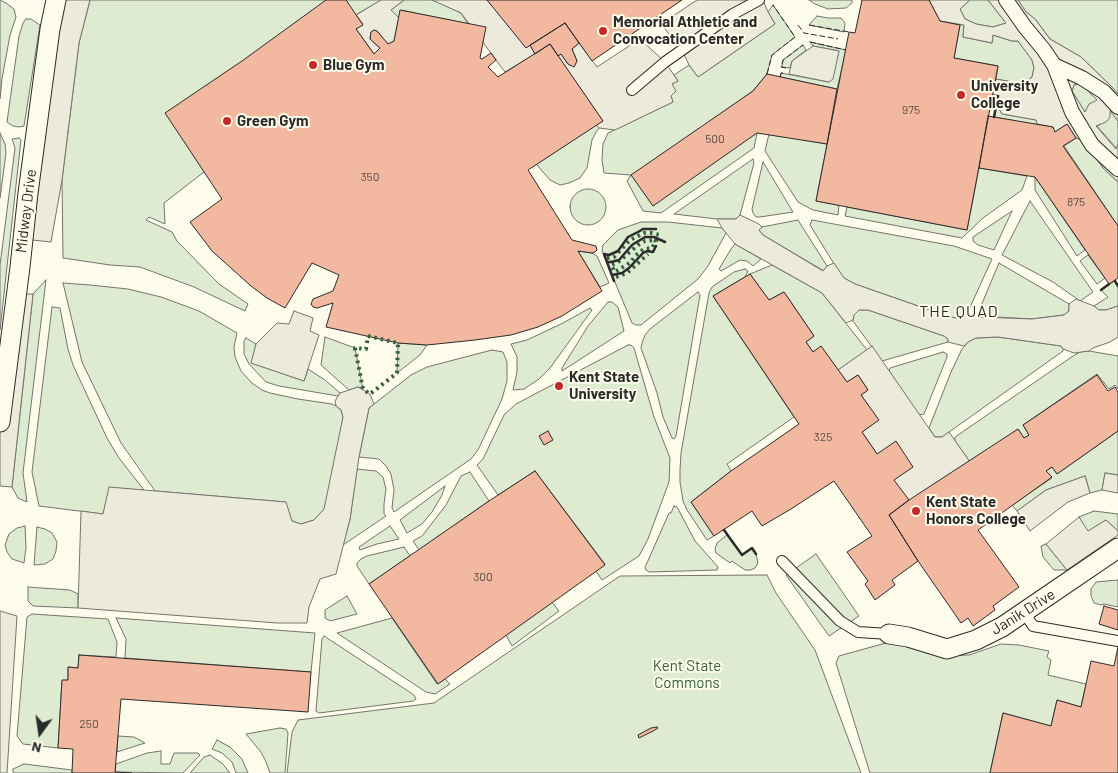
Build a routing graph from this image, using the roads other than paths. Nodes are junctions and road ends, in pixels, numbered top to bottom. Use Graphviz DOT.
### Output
graph roads {
  1 [pos="56,0"];
  2 [pos="758,0"];
  3 [pos="1006,0"];
  4 [pos="1054,65"];
  5 [pos="632,90"];
  6 [pos="1118,108"];
  7 [pos="1118,169"];
  8 [pos="0,422"];
  9 [pos="1118,548"];
  10 [pos="782,561"];
  11 [pos="1024,612"];
  12 [pos="890,634"];
  13 [pos="1118,641"];
  1 -- 8 [label="street, Midway Drive"];
  2 -- 5 [label="lane"];
  3 -- 4 [label="street"];
  4 -- 6 [label="street"];
  4 -- 7 [label="street"];
  9 -- 11 [label="street, Janik Drive"];
  10 -- 12 [label="lane"];
  11 -- 12 [label="street, Janik Drive"];
  11 -- 13 [label="lane"];
}
